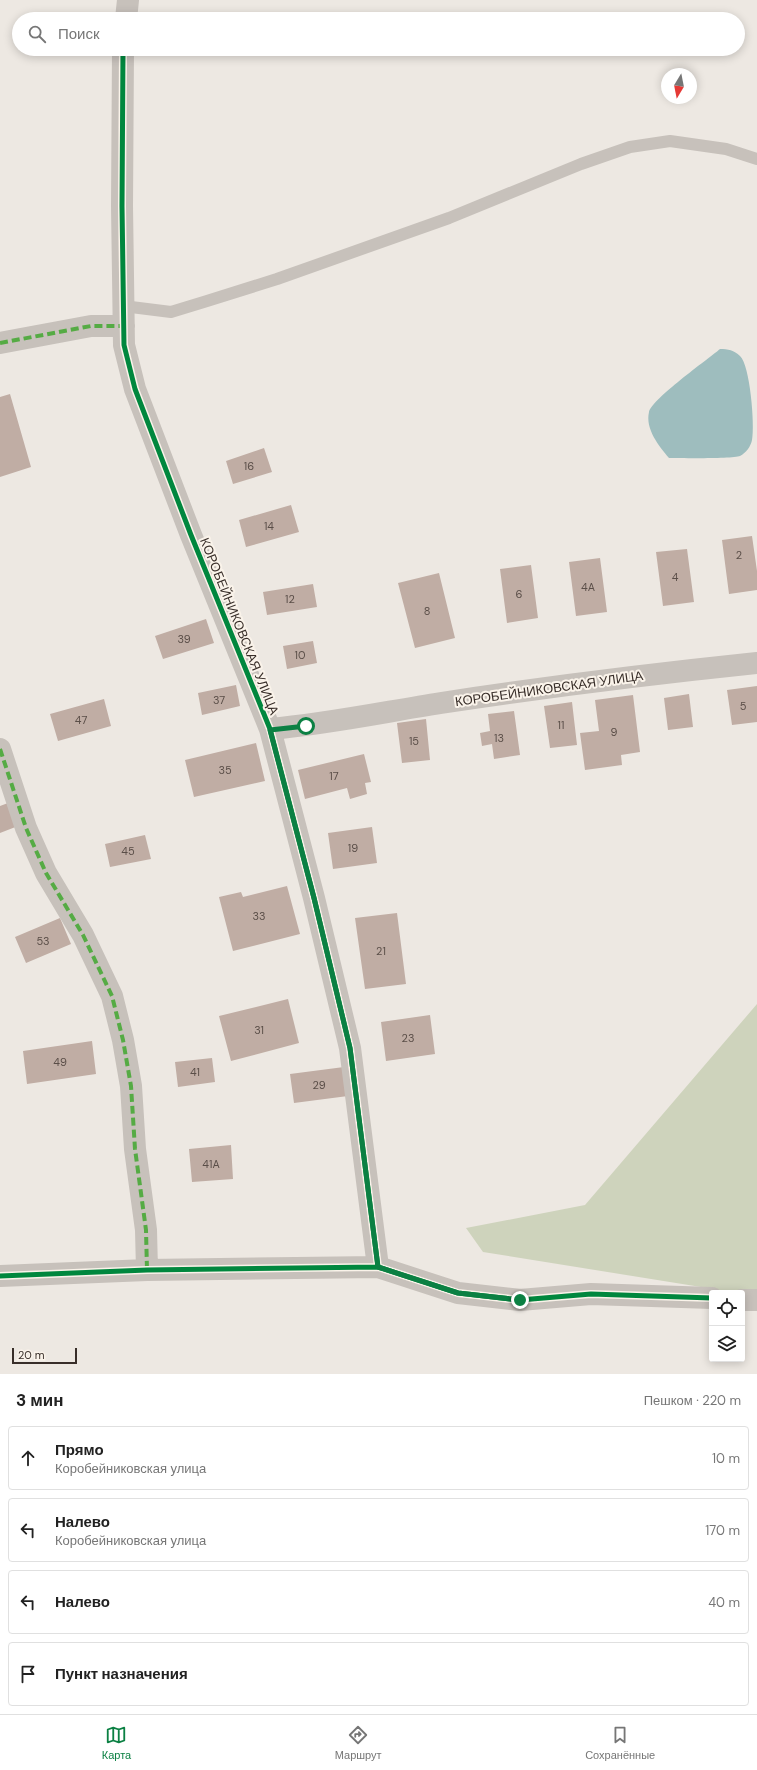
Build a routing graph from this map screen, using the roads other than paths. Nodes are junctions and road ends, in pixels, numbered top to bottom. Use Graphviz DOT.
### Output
graph roads {
  1 [pos="128,0"];
  2 [pos="127,12"];
  3 [pos="123,56"];
  4 [pos="757,159"];
  5 [pos="123,316"];
  6 [pos="0,343"];
  7 [pos="757,662"];
  8 [pos="270,730"];
  9 [pos="0,748"];
  10 [pos="378,1267"];
  11 [pos="147,1270"];
  12 [pos="0,1276"];
  13 [pos="709,1298"];
  14 [pos="745,1300"];
  15 [pos="757,1300"];
  1 -- 2 [label="street"];
  3 -- 5 [label="street, КОРОБЕЙНИКОВСКАЯ УЛИЦА"];
  4 -- 5 [label="lane"];
  5 -- 6 [label="street"];
  5 -- 8 [label="street, КОРОБЕЙНИКОВСКАЯ УЛИЦА"];
  7 -- 8 [label="street, КОРОБЕЙНИКОВСКАЯ УЛИЦА"];
  8 -- 10 [label="street, КОРОБЕЙНИКОВСКАЯ УЛИЦА"];
  9 -- 11 [label="street"];
  10 -- 11 [label="street"];
  10 -- 13 [label="street"];
  11 -- 12 [label="street"];
  14 -- 15 [label="street"];
}
